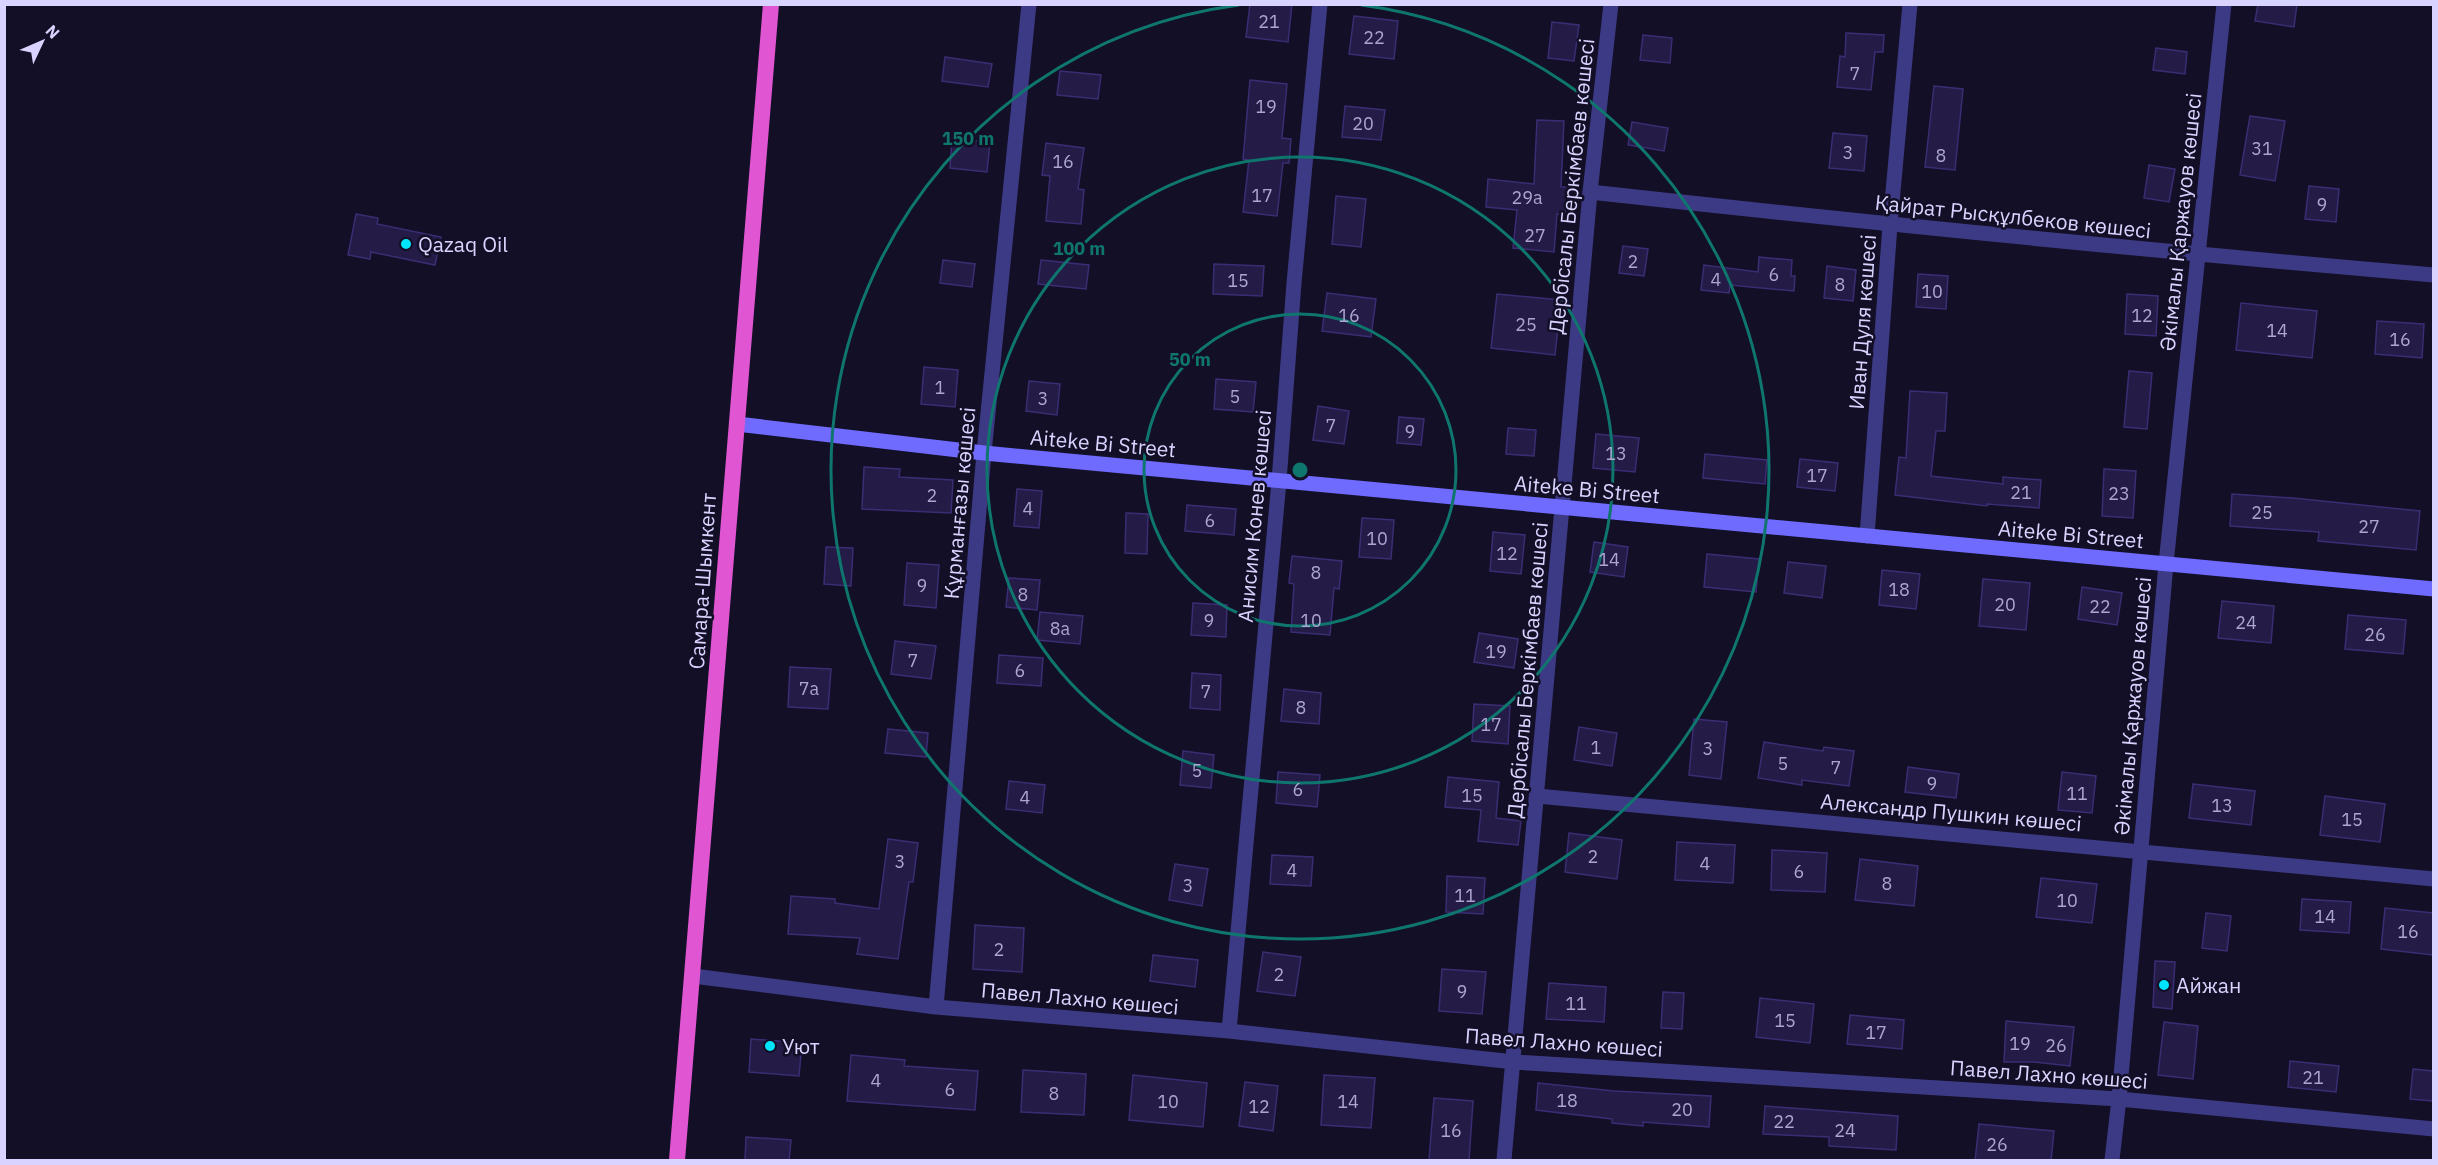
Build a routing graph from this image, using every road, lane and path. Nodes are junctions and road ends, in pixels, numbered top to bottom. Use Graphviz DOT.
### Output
graph roads {
  1 [pos="771,4"];
  2 [pos="1029,4"];
  3 [pos="1320,4"];
  4 [pos="1611,4"];
  5 [pos="1910,4"];
  6 [pos="2224,4"];
  7 [pos="1590,192"];
  8 [pos="1890,225"];
  9 [pos="2198,255"];
  10 [pos="2433,274"];
  11 [pos="737,424"];
  12 [pos="984,453"];
  13 [pos="1279,481"];
  14 [pos="1562,507"];
  15 [pos="1867,536"];
  16 [pos="2166,564"];
  17 [pos="2433,589"];
  18 [pos="1537,796"];
  19 [pos="2140,850"];
  20 [pos="2433,879"];
  21 [pos="693,976"];
  22 [pos="936,1007"];
  23 [pos="1229,1031"];
  24 [pos="1514,1062"];
  25 [pos="2119,1099"];
  26 [pos="2433,1129"];
  27 [pos="677,1161"];
  28 [pos="1504,1161"];
  29 [pos="2112,1161"];
  1 -- 11 [label="highway, Самара-Шымкент"];
  2 -- 12 [label="street, Құрманғазы көшесі"];
  3 -- 13 [label="street, Анисим Конев көшесі"];
  4 -- 7 [label="street, Дербісалы Беркімбаев көшесі"];
  5 -- 8 [label="street, Иван Дуля көшесі"];
  6 -- 9 [label="street, Әкімалы Қаржауов көшесі"];
  7 -- 8 [label="street, Қайрат Рысқұлбеков көшесі"];
  7 -- 14 [label="street, Дербісалы Беркімбаев көшесі"];
  8 -- 9 [label="street, Қайрат Рысқұлбеков көшесі"];
  8 -- 15 [label="street, Иван Дуля көшесі"];
  9 -- 10 [label="street, Қайрат Рысқұлбеков көшесі"];
  9 -- 16 [label="street, Әкімалы Қаржауов көшесі"];
  11 -- 12 [label="main road, Aiteke Bi Street"];
  11 -- 21 [label="highway, Самара-Шымкент"];
  12 -- 13 [label="main road, Aiteke Bi Street"];
  12 -- 22 [label="street, Құрманғазы көшесі"];
  13 -- 14 [label="main road, Aiteke Bi Street"];
  13 -- 23 [label="street, Анисим Конев көшесі"];
  14 -- 15 [label="main road, Aiteke Bi Street"];
  14 -- 18 [label="street, Дербісалы Беркімбаев көшесі"];
  15 -- 16 [label="main road, Aiteke Bi Street"];
  16 -- 17 [label="main road, Aiteke Bi Street"];
  16 -- 19 [label="street, Әкімалы Қаржауов көшесі"];
  18 -- 19 [label="street, Александр Пушкин көшесі"];
  18 -- 24 [label="street, Дербісалы Беркімбаев көшесі"];
  19 -- 20 [label="street, Александр Пушкин көшесі"];
  19 -- 25 [label="street, Әкімалы Қаржауов көшесі"];
  21 -- 22 [label="street, Павел Лахно көшесі"];
  21 -- 27 [label="highway, Самара-Шымкент"];
  22 -- 23 [label="street, Павел Лахно көшесі"];
  23 -- 24 [label="street, Павел Лахно көшесі"];
  24 -- 25 [label="street, Павел Лахно көшесі"];
  24 -- 28 [label="street, Дербісалы Беркімбаев көшесі"];
  25 -- 26 [label="street, Павел Лахно көшесі"];
  25 -- 29 [label="street, Әкімалы Қаржауов көшесі"];
}
